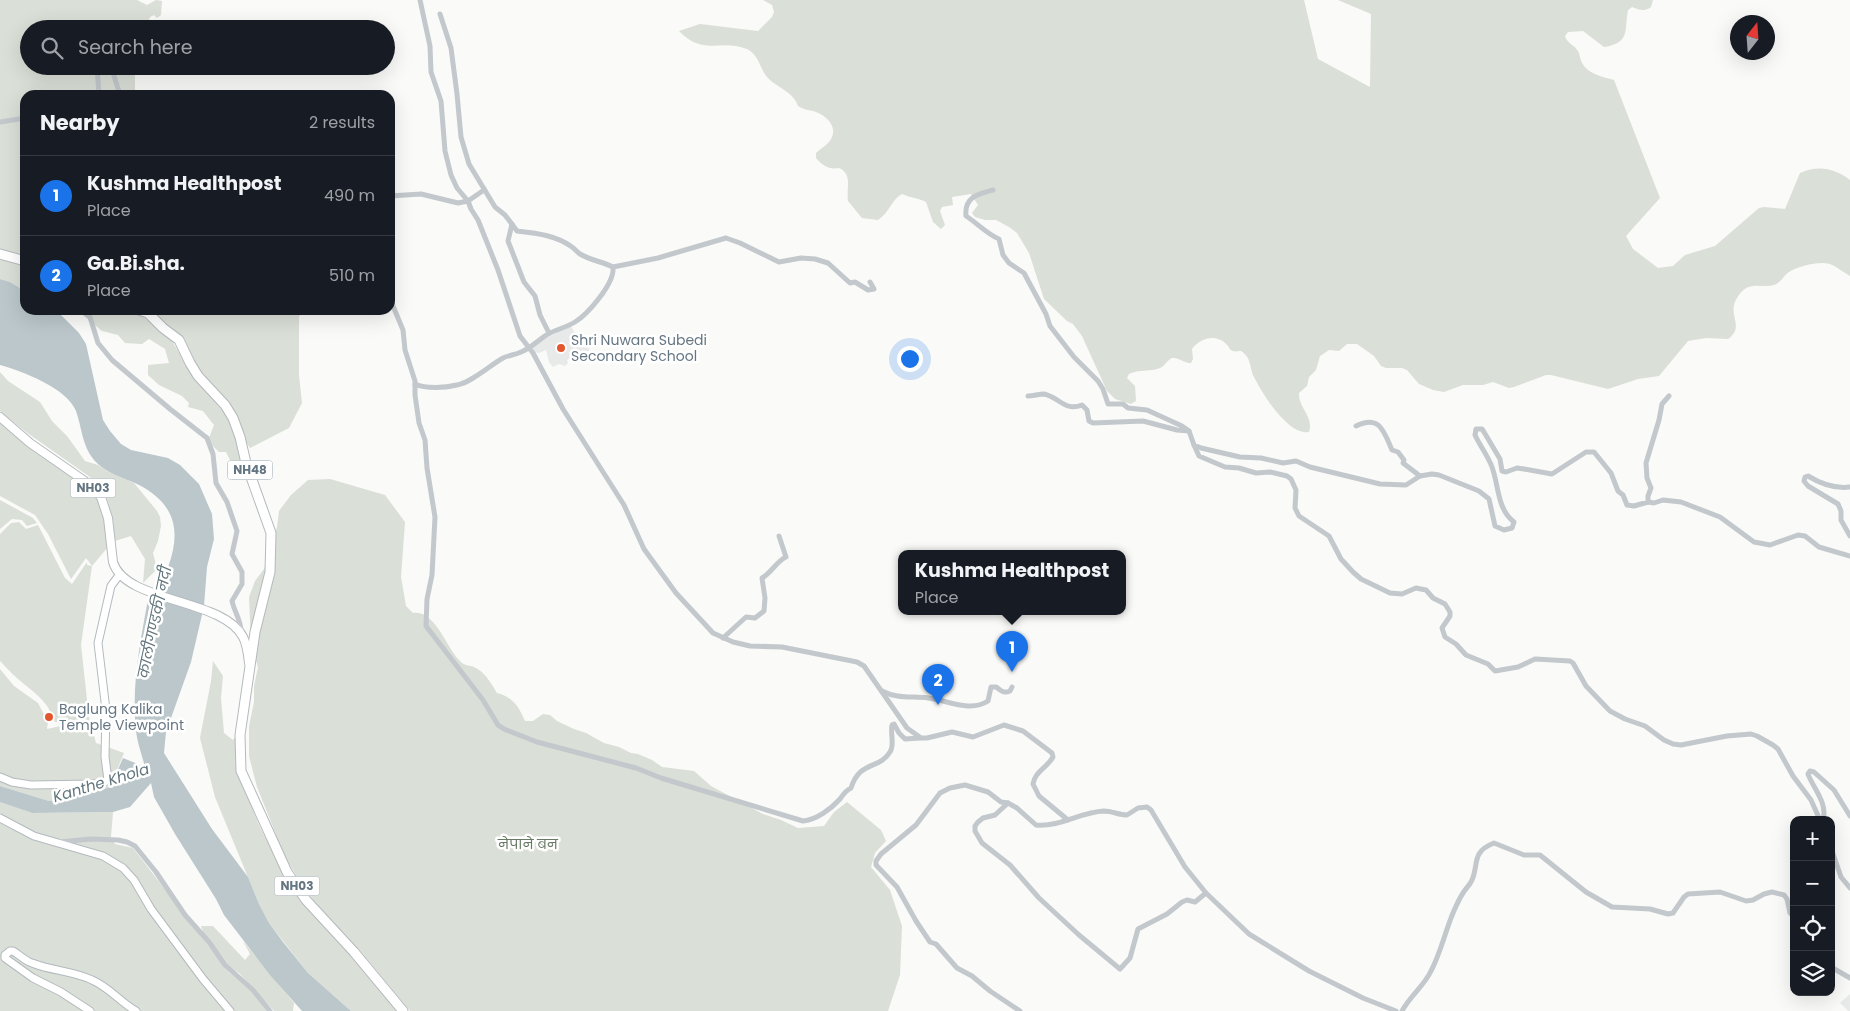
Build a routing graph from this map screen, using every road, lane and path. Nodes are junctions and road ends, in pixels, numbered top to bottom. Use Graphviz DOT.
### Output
graph roads {
  1 [pos="420,0"];
  2 [pos="440,14"];
  3 [pos="98,75"];
  4 [pos="114,75"];
  5 [pos="99,90"];
  6 [pos="118,90"];
  7 [pos="20,119"];
  8 [pos="0,122"];
  9 [pos="484,190"];
  10 [pos="994,190"];
  11 [pos="395,196"];
  12 [pos="468,201"];
  13 [pos="512,224"];
  14 [pos="0,254"];
  15 [pos="20,260"];
  16 [pos="613,267"];
  17 [pos="870,282"];
  18 [pos="395,310"];
  19 [pos="87,315"];
  20 [pos="150,315"];
  21 [pos="549,333"];
  22 [pos="528,348"];
  23 [pos="415,384"];
  24 [pos="1028,396"];
  25 [pos="1669,396"];
  26 [pos="0,416"];
  27 [pos="1356,426"];
  28 [pos="1189,431"];
  29 [pos="1194,445"];
  30 [pos="1420,476"];
  31 [pos="1850,487"];
  32 [pos="1648,502"];
  33 [pos="779,536"];
  34 [pos="1850,536"];
  35 [pos="1850,556"];
  36 [pos="120,574"];
  37 [pos="241,635"];
  38 [pos="723,638"];
  39 [pos="250,666"];
  40 [pos="1012,687"];
  41 [pos="882,691"];
  42 [pos="920,738"];
  43 [pos="0,777"];
  44 [pos="1008,803"];
  45 [pos="1820,816"];
  46 [pos="1824,816"];
  47 [pos="1850,816"];
  48 [pos="0,818"];
  49 [pos="1068,820"];
  50 [pos="54,842"];
  51 [pos="1835,857"];
  52 [pos="1850,888"];
  53 [pos="1206,893"];
  54 [pos="1790,908"];
  55 [pos="1835,969"];
  56 [pos="1850,978"];
  57 [pos="90,1011"];
  58 [pos="136,1011"];
  59 [pos="230,1011"];
  60 [pos="270,1011"];
  61 [pos="403,1011"];
  62 [pos="1020,1011"];
  63 [pos="1396,1011"];
  64 [pos="1402,1011"];
  1 -- 12 [label="street"];
  2 -- 9 [label="street"];
  3 -- 5 [label="street"];
  4 -- 6 [label="street"];
  7 -- 8 [label="street"];
  9 -- 12 [label="street"];
  9 -- 13 [label="street"];
  10 -- 28 [label="street"];
  11 -- 12 [label="street"];
  12 -- 22 [label="street"];
  13 -- 16 [label="street"];
  13 -- 21 [label="street"];
  14 -- 15 [label="highway"];
  16 -- 17 [label="street"];
  16 -- 21 [label="street"];
  18 -- 23 [label="street"];
  19 -- 37 [label="street"];
  20 -- 39 [label="highway, NH48"];
  21 -- 22 [label="street"];
  22 -- 23 [label="street"];
  22 -- 38 [label="street"];
  23 -- 42 [label="street"];
  24 -- 28 [label="street"];
  25 -- 32 [label="street"];
  26 -- 36 [label="main road, NH03"];
  27 -- 30 [label="street"];
  28 -- 29 [label="street"];
  29 -- 30 [label="street"];
  29 -- 45 [label="street"];
  30 -- 32 [label="street"];
  31 -- 34 [label="street"];
  32 -- 35 [label="street"];
  33 -- 38 [label="street"];
  36 -- 37 [label="main road"];
  36 -- 43 [label="main road"];
  37 -- 39 [label="main road, NH03"];
  38 -- 41 [label="street"];
  39 -- 61 [label="highway, NH03"];
  40 -- 41 [label="street"];
  41 -- 42 [label="street"];
  42 -- 49 [label="street"];
  44 -- 49 [label="street"];
  44 -- 53 [label="street"];
  44 -- 62 [label="street"];
  46 -- 47 [label="street"];
  48 -- 50 [label="main road"];
  49 -- 53 [label="street"];
  50 -- 59 [label="main road"];
  50 -- 60 [label="street"];
  51 -- 52 [label="street"];
  53 -- 63 [label="street"];
  54 -- 64 [label="street"];
  55 -- 56 [label="street"];
  57 -- 58 [label="main road"];
}
